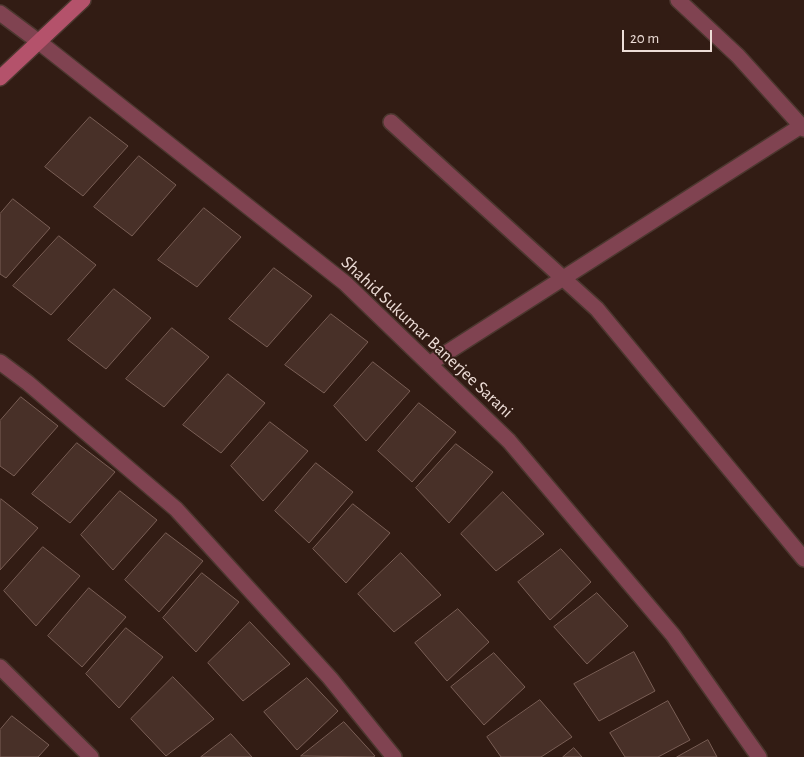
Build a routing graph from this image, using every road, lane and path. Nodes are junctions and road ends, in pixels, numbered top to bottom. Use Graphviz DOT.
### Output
graph roads {
  1 [pos="83,0"];
  2 [pos="678,0"];
  3 [pos="0,14"];
  4 [pos="39,42"];
  5 [pos="0,78"];
  6 [pos="391,122"];
  7 [pos="803,127"];
  8 [pos="563,278"];
  9 [pos="0,362"];
  10 [pos="429,364"];
  11 [pos="804,559"];
  12 [pos="0,667"];
  13 [pos="91,757"];
  14 [pos="394,757"];
  15 [pos="759,757"];
  1 -- 4 [label="street"];
  2 -- 7 [label="street"];
  3 -- 4 [label="street, Shahid Sukumar Banerjee Sarani"];
  4 -- 5 [label="street"];
  4 -- 10 [label="street, Shahid Sukumar Banerjee Sarani"];
  6 -- 8 [label="street"];
  7 -- 8 [label="street"];
  8 -- 10 [label="street"];
  8 -- 11 [label="street"];
  9 -- 14 [label="street"];
  10 -- 15 [label="street, Shahid Sukumar Banerjee Sarani"];
  12 -- 13 [label="street"];
}
